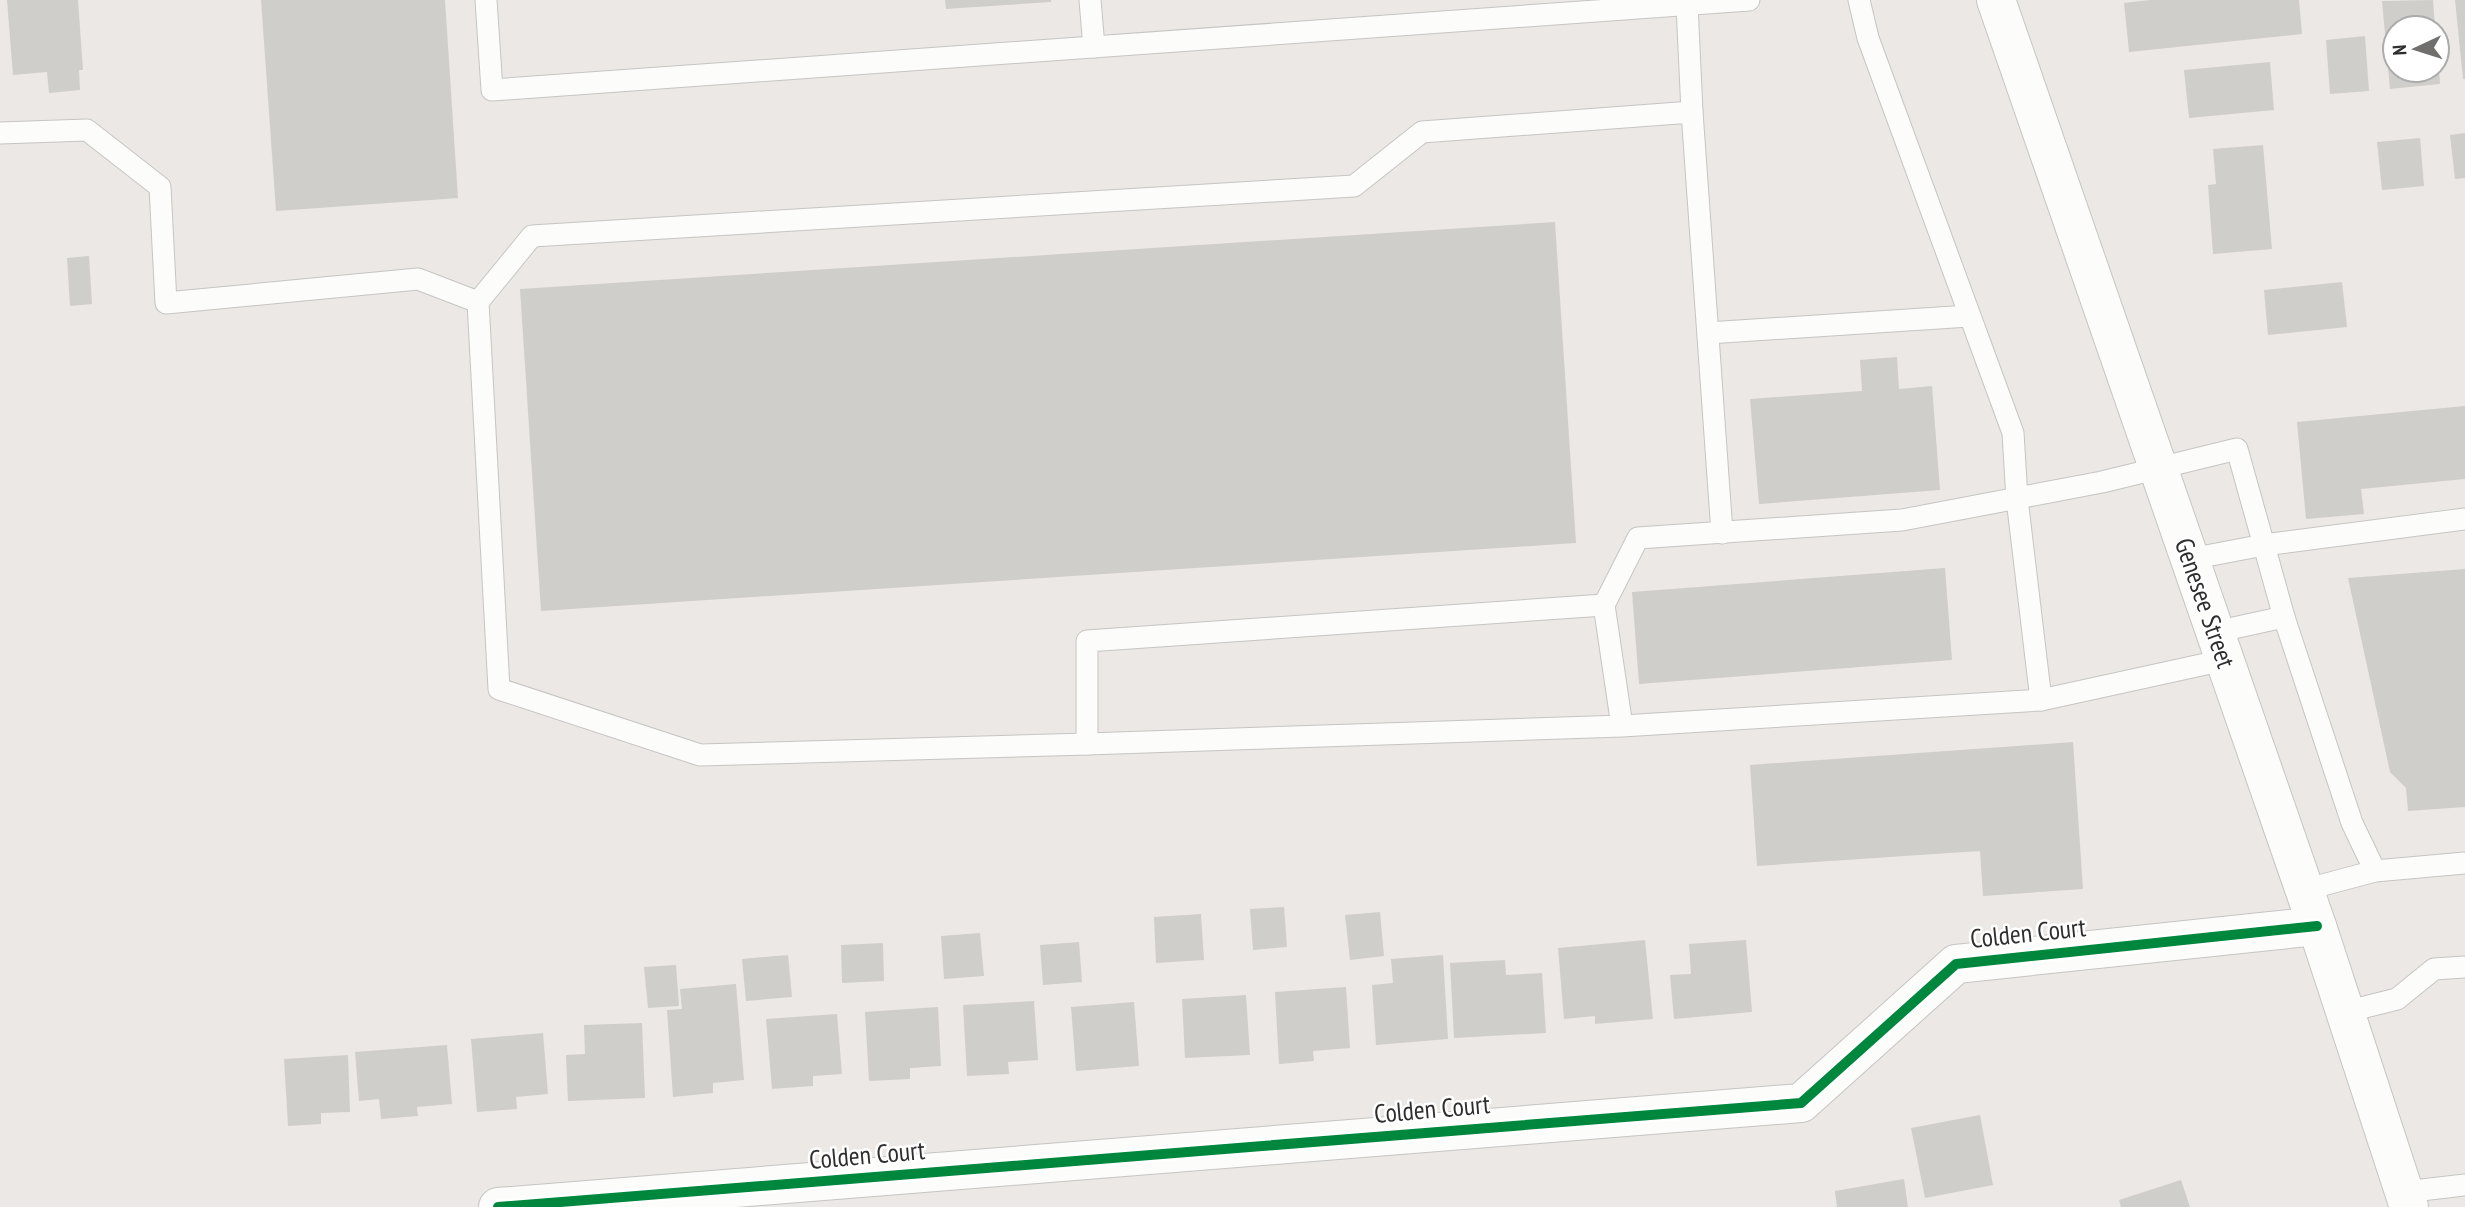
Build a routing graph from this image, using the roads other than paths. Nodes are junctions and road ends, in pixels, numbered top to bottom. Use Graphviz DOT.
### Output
graph roads {
  1 [pos="486,0"];
  2 [pos="1090,0"];
  3 [pos="1749,0"];
  4 [pos="1859,0"];
  5 [pos="1996,0"];
  6 [pos="1687,5"];
  7 [pos="1094,47"];
  8 [pos="1692,112"];
  9 [pos="0,134"];
  10 [pos="478,302"];
  11 [pos="1969,316"];
  12 [pos="1708,333"];
  13 [pos="2159,469"];
  14 [pos="2017,499"];
  15 [pos="2465,519"];
  16 [pos="1722,533"];
  17 [pos="2263,545"];
  18 [pos="2190,559"];
  19 [pos="1604,605"];
  20 [pos="2284,617"];
  21 [pos="2220,646"];
  22 [pos="2041,699"];
  23 [pos="1622,726"];
  24 [pos="1087,744"];
  25 [pos="2465,863"];
  26 [pos="2375,871"];
  27 [pos="2304,890"];
  28 [pos="2317,926"];
  29 [pos="2465,967"];
  30 [pos="2345,1012"];
  31 [pos="2465,1185"];
  32 [pos="2407,1200"];
  33 [pos="498,1207"];
  1 -- 7 [label="lane"];
  2 -- 7 [label="lane"];
  3 -- 6 [label="lane"];
  4 -- 11 [label="lane"];
  5 -- 13 [label="street, Genesee Street"];
  6 -- 7 [label="lane"];
  6 -- 8 [label="lane"];
  8 -- 10 [label="lane"];
  8 -- 12 [label="lane"];
  9 -- 10 [label="lane"];
  10 -- 24 [label="lane"];
  11 -- 12 [label="lane"];
  11 -- 14 [label="lane"];
  12 -- 16 [label="lane"];
  13 -- 14 [label="lane"];
  13 -- 17 [label="lane"];
  13 -- 18 [label="street, Genesee Street"];
  14 -- 16 [label="lane"];
  14 -- 22 [label="lane"];
  15 -- 17 [label="lane"];
  16 -- 19 [label="lane"];
  17 -- 18 [label="lane"];
  17 -- 20 [label="lane"];
  18 -- 21 [label="street, Genesee Street"];
  19 -- 23 [label="lane"];
  19 -- 24 [label="lane"];
  20 -- 21 [label="lane"];
  20 -- 26 [label="lane"];
  21 -- 22 [label="lane"];
  21 -- 27 [label="street, Genesee Street"];
  22 -- 23 [label="lane"];
  23 -- 24 [label="lane"];
  25 -- 26 [label="lane"];
  26 -- 27 [label="lane"];
  27 -- 28 [label="street, Genesee Street"];
  28 -- 30 [label="street, Genesee Street"];
  28 -- 33 [label="street, Colden Court"];
  29 -- 30 [label="lane"];
  30 -- 32 [label="street, Genesee Street"];
  31 -- 32 [label="lane"];
}
